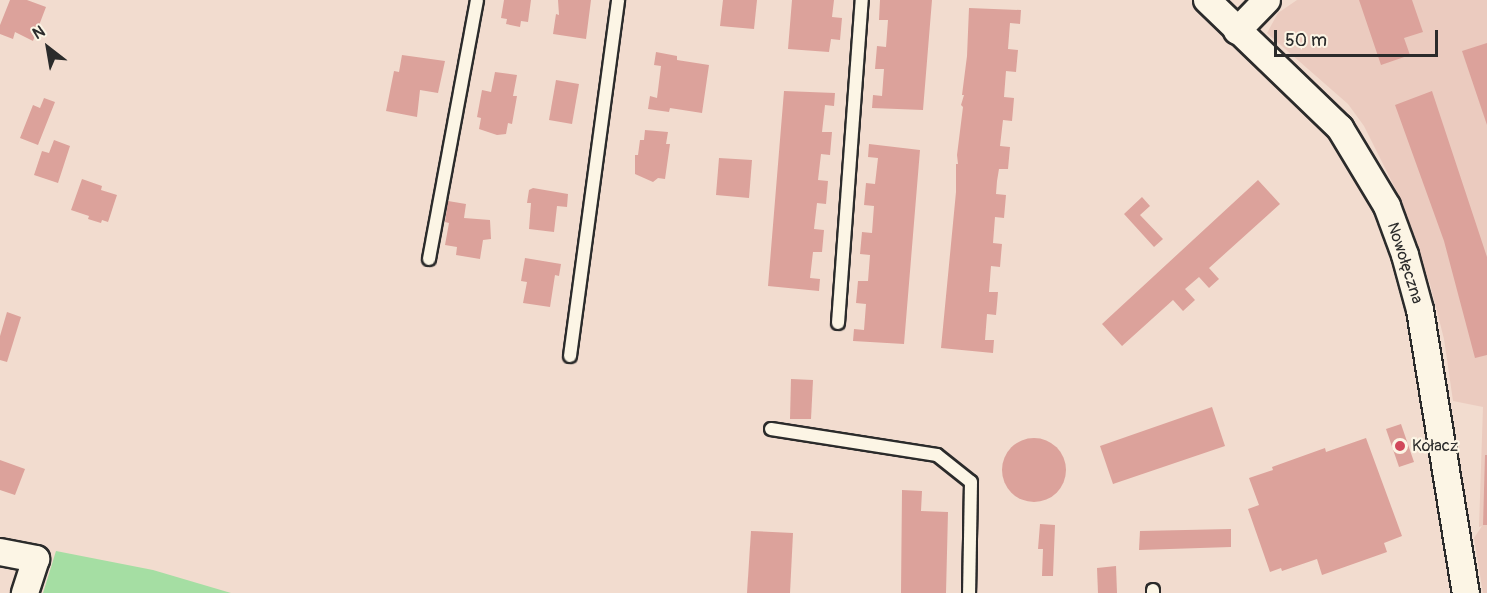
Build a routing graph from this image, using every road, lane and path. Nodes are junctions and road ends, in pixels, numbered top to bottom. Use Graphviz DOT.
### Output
graph roads {
  1 [pos="477,0"];
  2 [pos="618,0"];
  3 [pos="862,0"];
  4 [pos="1207,0"];
  5 [pos="1267,0"];
  6 [pos="1237,31"];
  7 [pos="429,259"];
  8 [pos="838,322"];
  9 [pos="570,356"];
  10 [pos="771,429"];
  11 [pos="0,552"];
  12 [pos="25,593"];
  13 [pos="969,593"];
  14 [pos="1466,593"];
  1 -- 7 [label="lane"];
  2 -- 9 [label="lane"];
  3 -- 8 [label="lane"];
  4 -- 6 [label="street, Nowołęczna"];
  5 -- 6 [label="street"];
  6 -- 14 [label="street, Nowołęczna"];
  10 -- 13 [label="lane"];
  11 -- 12 [label="street"];
}
